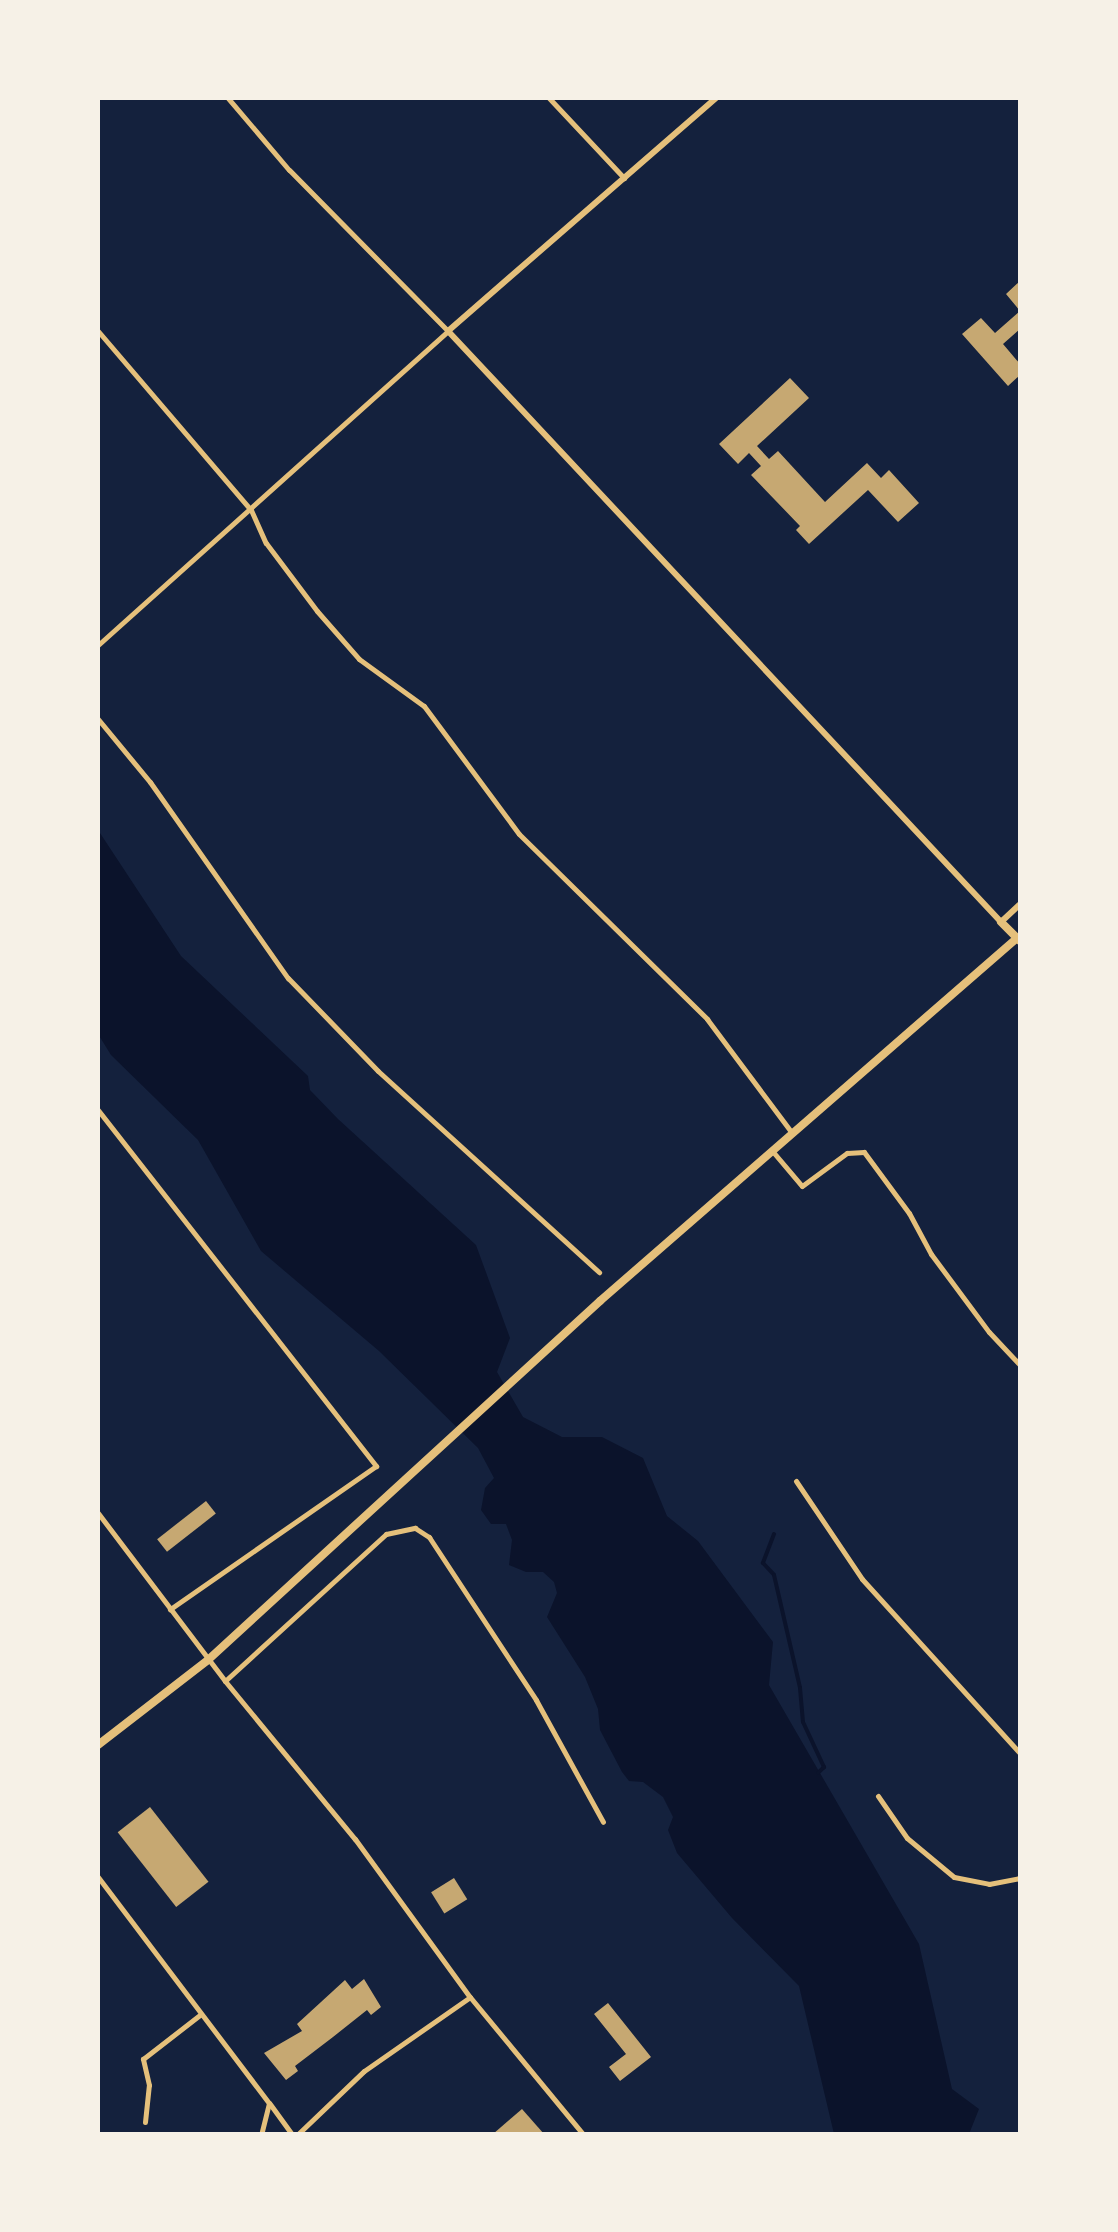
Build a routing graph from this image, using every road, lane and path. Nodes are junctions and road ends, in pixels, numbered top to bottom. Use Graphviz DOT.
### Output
graph roads {
  1 [pos="228,98"];
  2 [pos="549,98"];
  3 [pos="716,98"];
  4 [pos="624,178"];
  5 [pos="98,331"];
  6 [pos="448,331"];
  7 [pos="251,510"];
  8 [pos="98,645"];
  9 [pos="98,719"];
  10 [pos="1020,904"];
  11 [pos="1001,922"];
  12 [pos="1019,939"];
  13 [pos="98,1110"];
  14 [pos="794,1135"];
  15 [pos="774,1154"];
  16 [pos="599,1272"];
  17 [pos="1020,1365"];
  18 [pos="796,1481"];
  19 [pos="98,1513"];
  20 [pos="170,1610"];
  21 [pos="208,1660"];
  22 [pos="225,1681"];
  23 [pos="98,1745"];
  24 [pos="1020,1754"];
  25 [pos="878,1796"];
  26 [pos="602,1822"];
  27 [pos="98,1878"];
  28 [pos="1020,1878"];
  29 [pos="470,1997"];
  30 [pos="201,2014"];
  31 [pos="269,2103"];
  32 [pos="144,2122"];
  33 [pos="261,2134"];
  34 [pos="295,2134"];
  35 [pos="582,2134"];
  1 -- 6 [label="street"];
  2 -- 4 [label="street"];
  3 -- 4 [label="street"];
  4 -- 6 [label="street"];
  5 -- 7 [label="street"];
  6 -- 7 [label="street"];
  6 -- 11 [label="street"];
  7 -- 8 [label="street"];
  7 -- 14 [label="street"];
  9 -- 16 [label="street"];
  10 -- 11 [label="street"];
  11 -- 12 [label="main road"];
  12 -- 14 [label="main road"];
  13 -- 20 [label="street"];
  14 -- 15 [label="main road"];
  15 -- 17 [label="street"];
  15 -- 21 [label="main road"];
  18 -- 24 [label="street"];
  19 -- 20 [label="street"];
  20 -- 21 [label="street"];
  21 -- 22 [label="street"];
  21 -- 23 [label="main road"];
  22 -- 26 [label="street"];
  22 -- 29 [label="street"];
  25 -- 28 [label="street"];
  27 -- 30 [label="street"];
  29 -- 34 [label="street"];
  29 -- 35 [label="street"];
  30 -- 31 [label="street"];
  30 -- 32 [label="street"];
  31 -- 33 [label="street"];
  31 -- 34 [label="street"];
}
